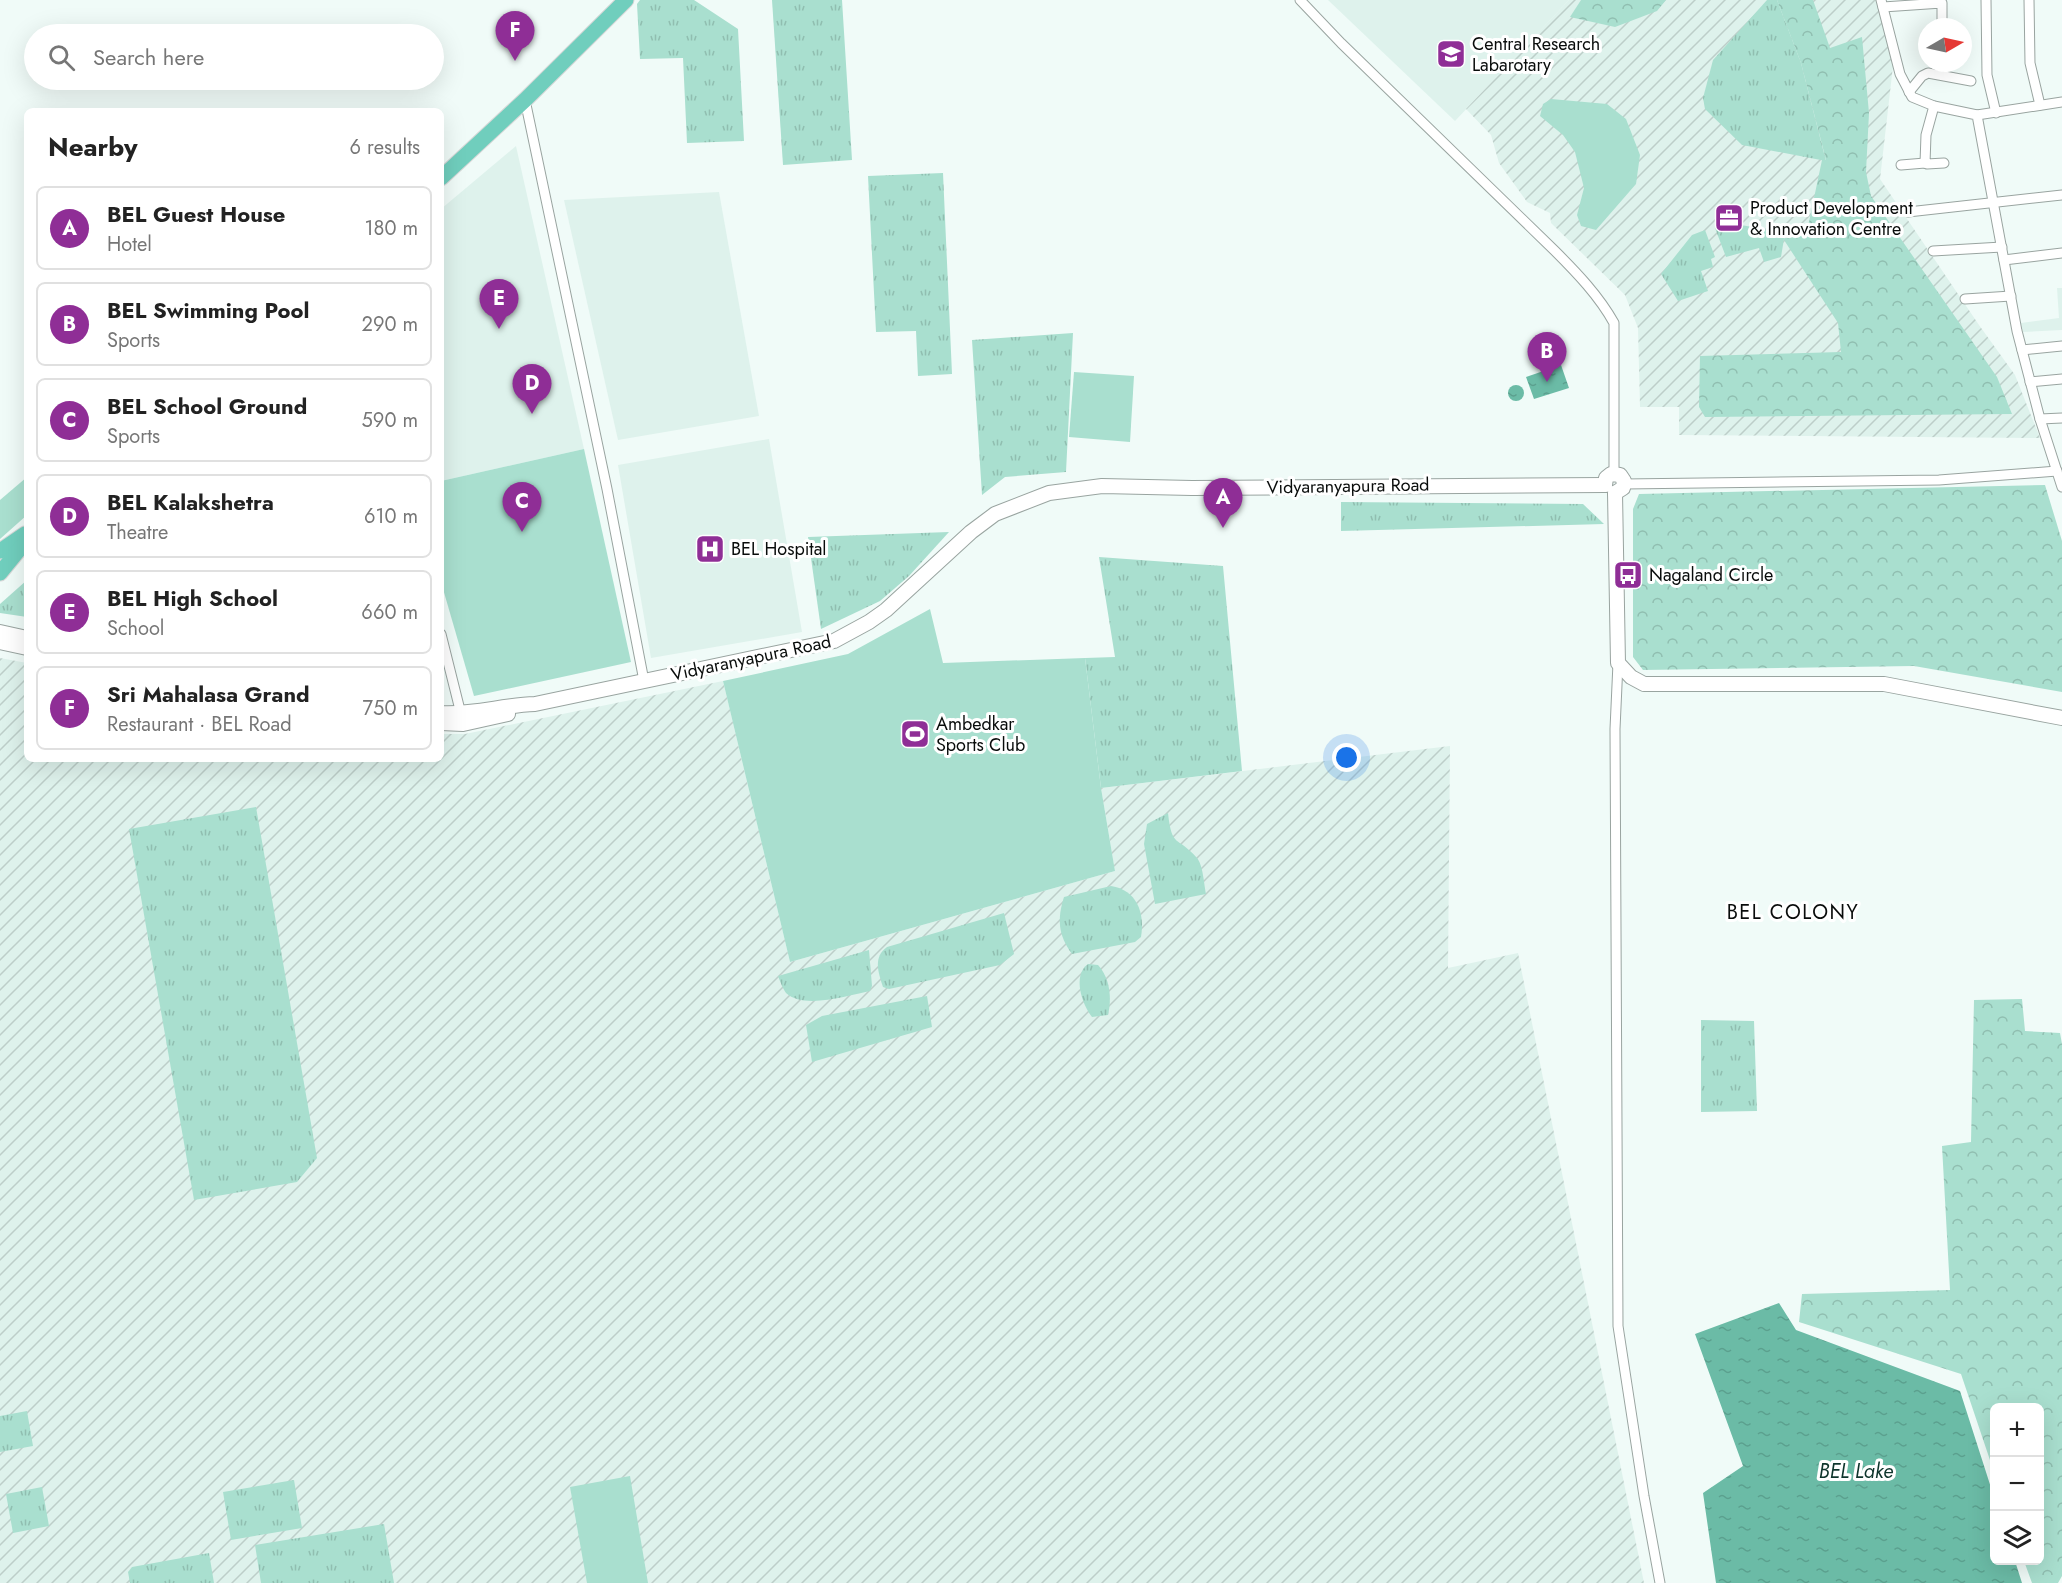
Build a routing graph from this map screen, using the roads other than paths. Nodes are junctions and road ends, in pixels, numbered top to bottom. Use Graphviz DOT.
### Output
graph roads {
  1 [pos="626,0"];
  2 [pos="1300,0"];
  3 [pos="1986,0"];
  4 [pos="2029,0"];
  5 [pos="1882,3"];
  6 [pos="1942,18"];
  7 [pos="1971,81"];
  8 [pos="1909,92"];
  9 [pos="525,100"];
  10 [pos="2062,102"];
  11 [pos="2040,105"];
  12 [pos="1934,106"];
  13 [pos="1996,113"];
  14 [pos="1977,115"];
  15 [pos="1925,163"];
  16 [pos="1944,163"];
  17 [pos="1901,165"];
  18 [pos="444,175"];
  19 [pos="2062,195"];
  20 [pos="1994,203"];
  21 [pos="1908,212"];
  22 [pos="2002,247"];
  23 [pos="1933,251"];
  24 [pos="2062,253"];
  25 [pos="2004,260"];
  26 [pos="2011,296"];
  27 [pos="1965,299"];
  28 [pos="2062,346"];
  29 [pos="2022,350"];
  30 [pos="2062,379"];
  31 [pos="2030,382"];
  32 [pos="2062,418"];
  33 [pos="2040,419"];
  34 [pos="2057,471"];
  35 [pos="1614,473"];
  36 [pos="1614,487"];
  37 [pos="2062,487"];
  38 [pos="24,535"];
  39 [pos="24,544"];
  40 [pos="0,551"];
  41 [pos="0,573"];
  42 [pos="0,632"];
  43 [pos="24,637"];
  44 [pos="0,642"];
  45 [pos="444,646"];
  46 [pos="24,647"];
  47 [pos="1617,663"];
  48 [pos="644,681"];
  49 [pos="444,714"];
  50 [pos="2062,718"];
  51 [pos="462,719"];
  52 [pos="444,722"];
  53 [pos="1660,1583"];
  1 -- 9 [label="main road"];
  2 -- 35 [label="street"];
  3 -- 13 [label="street"];
  4 -- 11 [label="street"];
  5 -- 6 [label="street"];
  5 -- 8 [label="street"];
  7 -- 8 [label="street"];
  8 -- 12 [label="street"];
  9 -- 18 [label="main road"];
  9 -- 48 [label="street"];
  10 -- 11 [label="street"];
  11 -- 13 [label="street"];
  12 -- 14 [label="street"];
  12 -- 15 [label="street"];
  13 -- 14 [label="street"];
  14 -- 20 [label="street"];
  15 -- 16 [label="street"];
  15 -- 17 [label="street"];
  19 -- 20 [label="street"];
  20 -- 21 [label="street"];
  20 -- 22 [label="street"];
  22 -- 23 [label="street"];
  22 -- 25 [label="street"];
  24 -- 25 [label="street"];
  25 -- 26 [label="street"];
  26 -- 27 [label="street"];
  26 -- 29 [label="street"];
  28 -- 29 [label="street"];
  29 -- 31 [label="street"];
  30 -- 31 [label="street"];
  31 -- 33 [label="street"];
  32 -- 33 [label="street"];
  33 -- 34 [label="street"];
  34 -- 36 [label="street"];
  34 -- 37 [label="street"];
  35 -- 36 [label="main road"];
  36 -- 47 [label="main road"];
  36 -- 48 [label="main road, Vidyaranyapura Road"];
  38 -- 40 [label="main road"];
  39 -- 41 [label="main road"];
  42 -- 43 [label="main road"];
  44 -- 46 [label="main road"];
  45 -- 51 [label="street"];
  47 -- 50 [label="main road"];
  47 -- 53 [label="street"];
  48 -- 51 [label="main road, Vidyaranyapura Road"];
  49 -- 51 [label="main road, Vidyaranyapura Road"];
  51 -- 52 [label="main road, Vidyaranyapura Road"];
}
